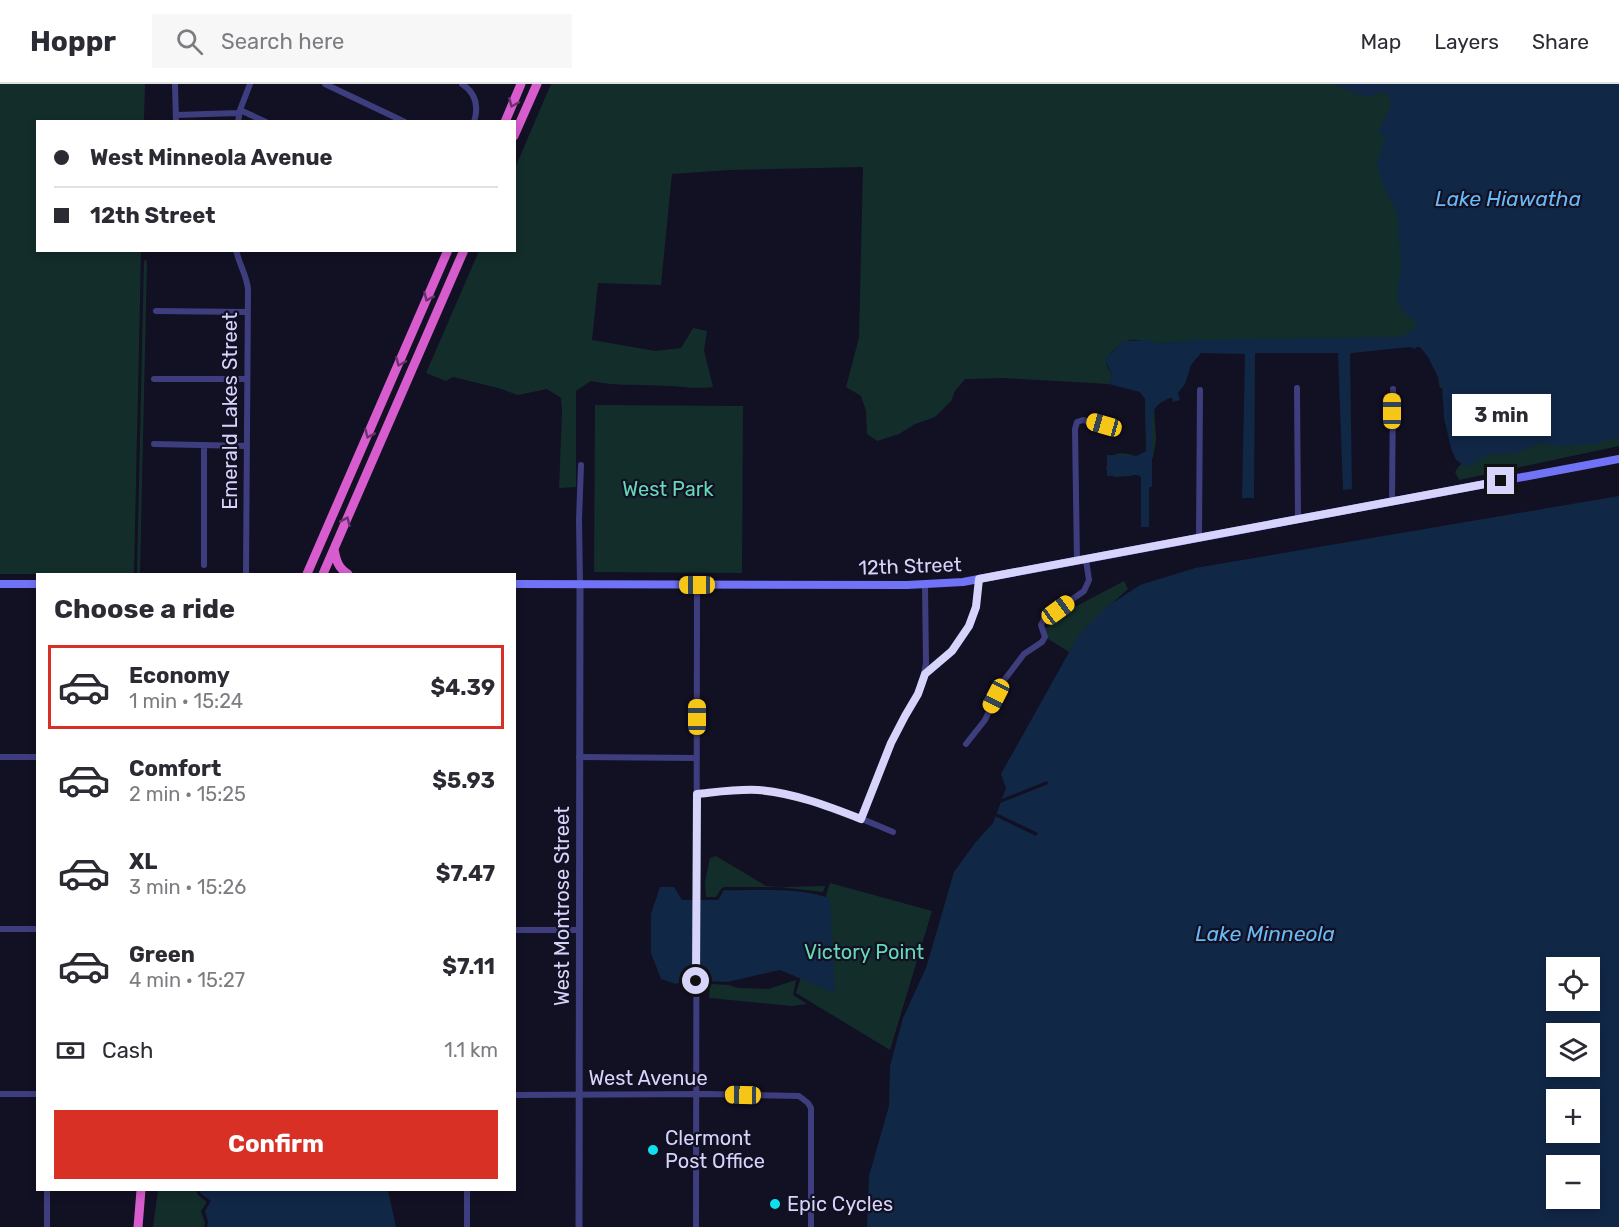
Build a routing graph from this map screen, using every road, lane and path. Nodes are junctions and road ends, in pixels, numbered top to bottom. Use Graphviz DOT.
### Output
graph roads {
  1 [pos="175,84"];
  2 [pos="250,84"];
  3 [pos="325,84"];
  4 [pos="462,84"];
  5 [pos="521,84"];
  6 [pos="537,84"];
  7 [pos="239,111"];
  8 [pos="176,118"];
  9 [pos="237,120"];
  10 [pos="261,120"];
  11 [pos="401,120"];
  12 [pos="475,120"];
  13 [pos="506,120"];
  14 [pos="516,131"];
  15 [pos="237,252"];
  16 [pos="447,252"];
  17 [pos="463,252"];
  18 [pos="156,311"];
  19 [pos="247,312"];
  20 [pos="154,379"];
  21 [pos="247,379"];
  22 [pos="1297,388"];
  23 [pos="1393,389"];
  24 [pos="1200,390"];
  25 [pos="1104,425"];
  26 [pos="154,444"];
  27 [pos="204,446"];
  28 [pos="247,446"];
  29 [pos="1619,459"];
  30 [pos="581,465"];
  31 [pos="1392,501"];
  32 [pos="1298,520"];
  33 [pos="1199,538"];
  34 [pos="334,548"];
  35 [pos="1082,560"];
  36 [pos="204,565"];
  37 [pos="246,573"];
  38 [pos="307,573"];
  39 [pos="323,573"];
  40 [pos="347,573"];
  41 [pos="979,579"];
  42 [pos="0,584"];
  43 [pos="36,584"];
  44 [pos="516,584"];
  45 [pos="579,585"];
  46 [pos="697,585"];
  47 [pos="925,585"];
  48 [pos="925,674"];
  49 [pos="966,744"];
  50 [pos="0,757"];
  51 [pos="36,757"];
  52 [pos="579,757"];
  53 [pos="697,758"];
  54 [pos="697,794"];
  55 [pos="861,819"];
  56 [pos="893,832"];
  57 [pos="0,929"];
  58 [pos="36,929"];
  59 [pos="516,930"];
  60 [pos="579,930"];
  61 [pos="0,1094"];
  62 [pos="36,1094"];
  63 [pos="516,1095"];
  64 [pos="578,1095"];
  65 [pos="696,1095"];
  66 [pos="47,1191"];
  67 [pos="141,1191"];
  68 [pos="467,1191"];
  69 [pos="47,1227"];
  70 [pos="138,1227"];
  71 [pos="467,1227"];
  72 [pos="579,1227"];
  73 [pos="696,1227"];
  74 [pos="811,1227"];
  1 -- 8 [label="street"];
  2 -- 7 [label="street"];
  3 -- 11 [label="street"];
  4 -- 12 [label="street"];
  5 -- 13 [label="highway, one-way"];
  6 -- 14 [label="highway"];
  7 -- 8 [label="street"];
  7 -- 9 [label="street"];
  7 -- 10 [label="street"];
  15 -- 19 [label="street, Emerald Lakes Street"];
  16 -- 38 [label="highway, one-way"];
  34 -- 17 [label="highway, one-way"];
  18 -- 19 [label="street"];
  19 -- 21 [label="street, Emerald Lakes Street"];
  20 -- 21 [label="street"];
  21 -- 28 [label="street, Emerald Lakes Street"];
  22 -- 32 [label="street"];
  23 -- 31 [label="street"];
  24 -- 33 [label="street"];
  25 -- 35 [label="street"];
  26 -- 27 [label="street"];
  27 -- 28 [label="street"];
  27 -- 36 [label="street"];
  28 -- 37 [label="street, Emerald Lakes Street"];
  29 -- 31 [label="main road, 12th Street"];
  30 -- 45 [label="street"];
  31 -- 32 [label="main road, 12th Street"];
  32 -- 33 [label="main road, 12th Street"];
  33 -- 35 [label="main road, 12th Street"];
  34 -- 39 [label="highway"];
  34 -- 40 [label="highway"];
  35 -- 41 [label="main road, 12th Street"];
  35 -- 49 [label="street"];
  41 -- 47 [label="main road, 12th Street"];
  41 -- 48 [label="street"];
  42 -- 43 [label="main road"];
  44 -- 45 [label="main road, 12th Street"];
  45 -- 46 [label="main road, 12th Street"];
  45 -- 52 [label="street, West Montrose Street"];
  46 -- 47 [label="main road, 12th Street"];
  46 -- 53 [label="street"];
  47 -- 48 [label="street"];
  48 -- 55 [label="street"];
  50 -- 51 [label="street"];
  52 -- 53 [label="street"];
  52 -- 60 [label="street, West Montrose Street"];
  53 -- 54 [label="street"];
  54 -- 55 [label="street"];
  54 -- 65 [label="street"];
  55 -- 56 [label="street"];
  57 -- 58 [label="street"];
  59 -- 60 [label="street"];
  60 -- 64 [label="street, West Montrose Street"];
  61 -- 62 [label="street"];
  63 -- 64 [label="street, West Avenue"];
  64 -- 65 [label="street, West Avenue"];
  64 -- 72 [label="street, West Montrose Street"];
  65 -- 73 [label="street"];
  65 -- 74 [label="street, West Avenue"];
  66 -- 69 [label="street"];
  67 -- 70 [label="highway"];
  68 -- 71 [label="street"];
}
